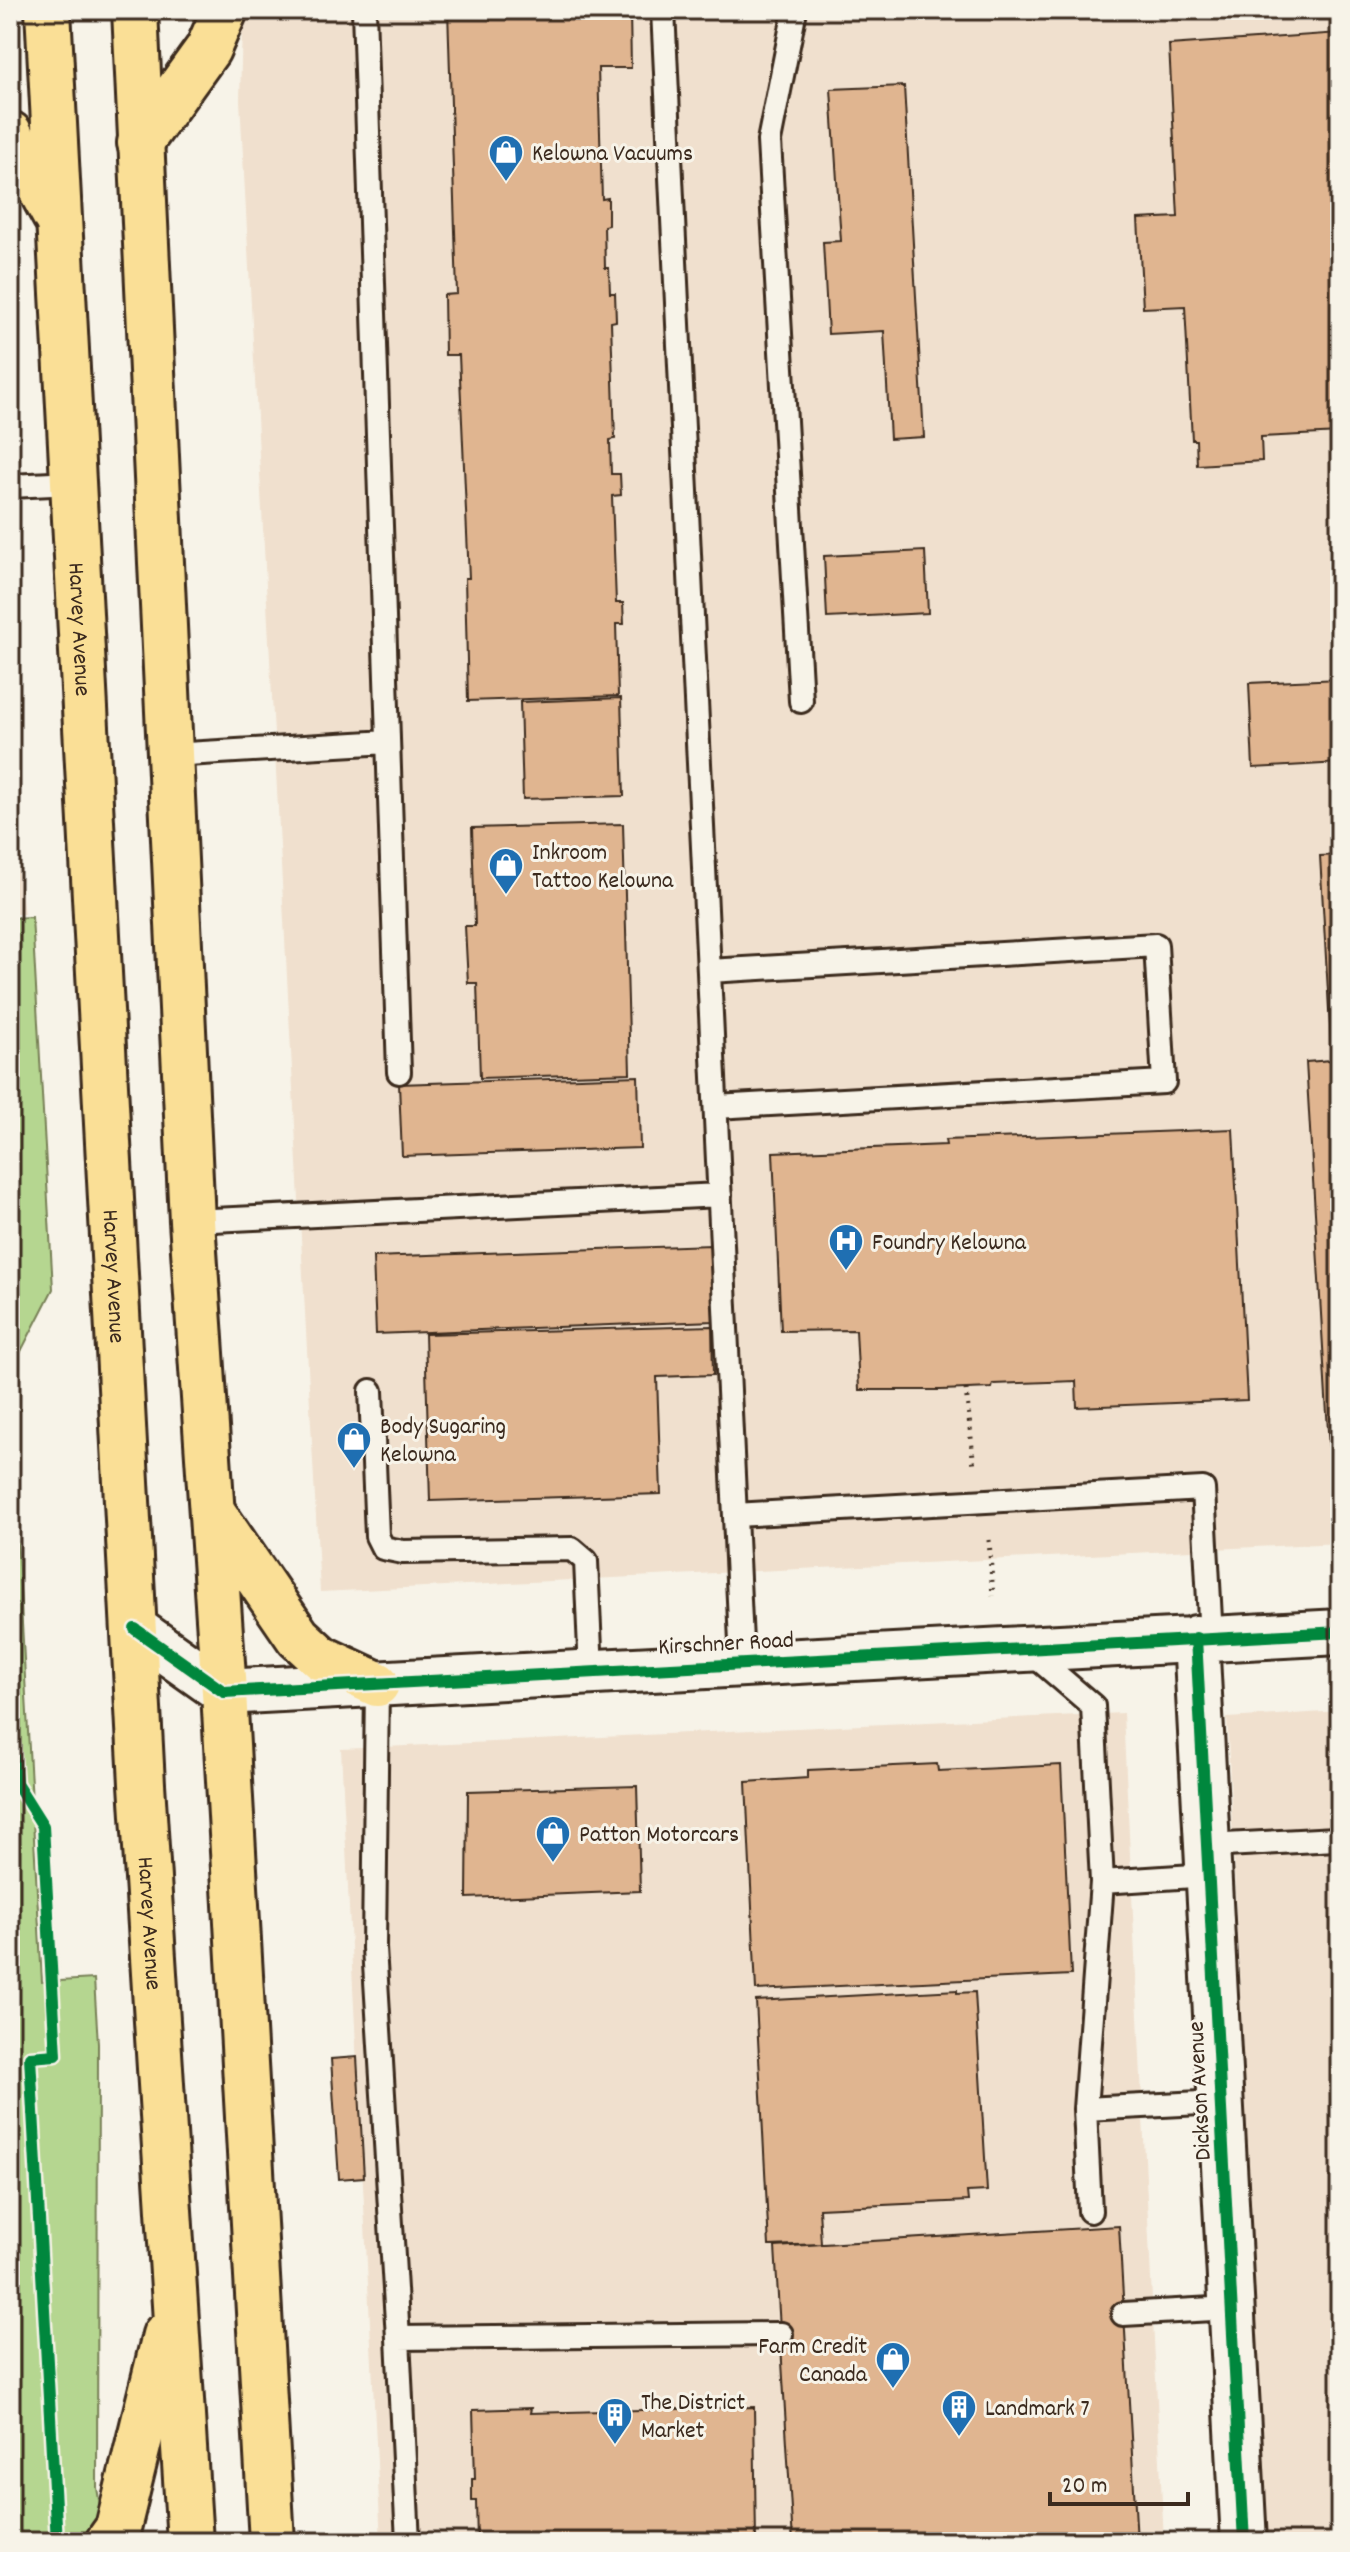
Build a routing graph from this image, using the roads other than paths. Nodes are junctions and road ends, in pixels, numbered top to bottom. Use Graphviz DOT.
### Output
graph roads {
  1 [pos="48,10"];
  2 [pos="135,10"];
  3 [pos="225,10"];
  4 [pos="364,10"];
  5 [pos="663,10"];
  6 [pos="795,10"];
  7 [pos="10,134"];
  8 [pos="140,143"];
  9 [pos="60,225"];
  10 [pos="73,483"];
  11 [pos="10,486"];
  12 [pos="801,701"];
  13 [pos="388,742"];
  14 [pos="170,755"];
  15 [pos="709,971"];
  16 [pos="399,1072"];
  17 [pos="716,1107"];
  18 [pos="720,1195"];
  19 [pos="192,1221"];
  20 [pos="371,1391"];
  21 [pos="213,1513"];
  22 [pos="735,1515"];
  23 [pos="135,1629"];
  24 [pos="1340,1632"];
  25 [pos="1203,1638"];
  26 [pos="1026,1647"];
  27 [pos="742,1663"];
  28 [pos="591,1672"];
  29 [pos="377,1684"];
  30 [pos="224,1692"];
  31 [pos="1336,1839"];
  32 [pos="1208,1861"];
  33 [pos="1102,1882"];
  34 [pos="1220,2102"];
  35 [pos="1085,2109"];
  36 [pos="1090,2211"];
  37 [pos="175,2298"];
  38 [pos="1231,2308"];
  39 [pos="1123,2314"];
  40 [pos="781,2334"];
  41 [pos="398,2338"];
  42 [pos="108,2542"];
  43 [pos="190,2542"];
  44 [pos="272,2542"];
  45 [pos="408,2542"];
  46 [pos="1244,2542"];
  1 -- 9 [label="highway, Harvey Avenue"];
  2 -- 8 [label="highway"];
  3 -- 8 [label="highway"];
  4 -- 13 [label="lane"];
  5 -- 15 [label="lane"];
  6 -- 12 [label="lane"];
  7 -- 9 [label="highway"];
  8 -- 14 [label="highway"];
  9 -- 10 [label="highway, Harvey Avenue"];
  10 -- 11 [label="lane"];
  10 -- 23 [label="highway, Harvey Avenue"];
  13 -- 14 [label="lane"];
  13 -- 16 [label="lane"];
  14 -- 19 [label="highway"];
  15 -- 17 [label="lane"];
  15 -- 17 [label="lane"];
  17 -- 18 [label="lane"];
  18 -- 19 [label="lane"];
  18 -- 22 [label="lane"];
  19 -- 21 [label="highway"];
  20 -- 28 [label="lane"];
  21 -- 29 [label="highway"];
  21 -- 30 [label="highway"];
  22 -- 25 [label="lane"];
  22 -- 27 [label="lane"];
  23 -- 30 [label="street"];
  23 -- 37 [label="highway, Harvey Avenue"];
  24 -- 25 [label="street, Kirschner Road"];
  25 -- 26 [label="street, Kirschner Road"];
  25 -- 32 [label="street, Dickson Avenue"];
  26 -- 27 [label="street, Kirschner Road"];
  26 -- 33 [label="lane"];
  27 -- 28 [label="street, Kirschner Road"];
  28 -- 29 [label="street, Kirschner Road"];
  29 -- 30 [label="street, Kirschner Road"];
  29 -- 41 [label="lane"];
  30 -- 44 [label="highway"];
  31 -- 32 [label="lane"];
  32 -- 33 [label="lane"];
  32 -- 34 [label="street, Dickson Avenue"];
  33 -- 35 [label="lane"];
  34 -- 35 [label="lane"];
  34 -- 38 [label="street, Dickson Avenue"];
  35 -- 36 [label="lane"];
  37 -- 42 [label="highway"];
  37 -- 43 [label="highway, Harvey Avenue"];
  38 -- 39 [label="lane"];
  38 -- 46 [label="street, Dickson Avenue"];
  40 -- 41 [label="lane"];
  41 -- 45 [label="lane"];
}
